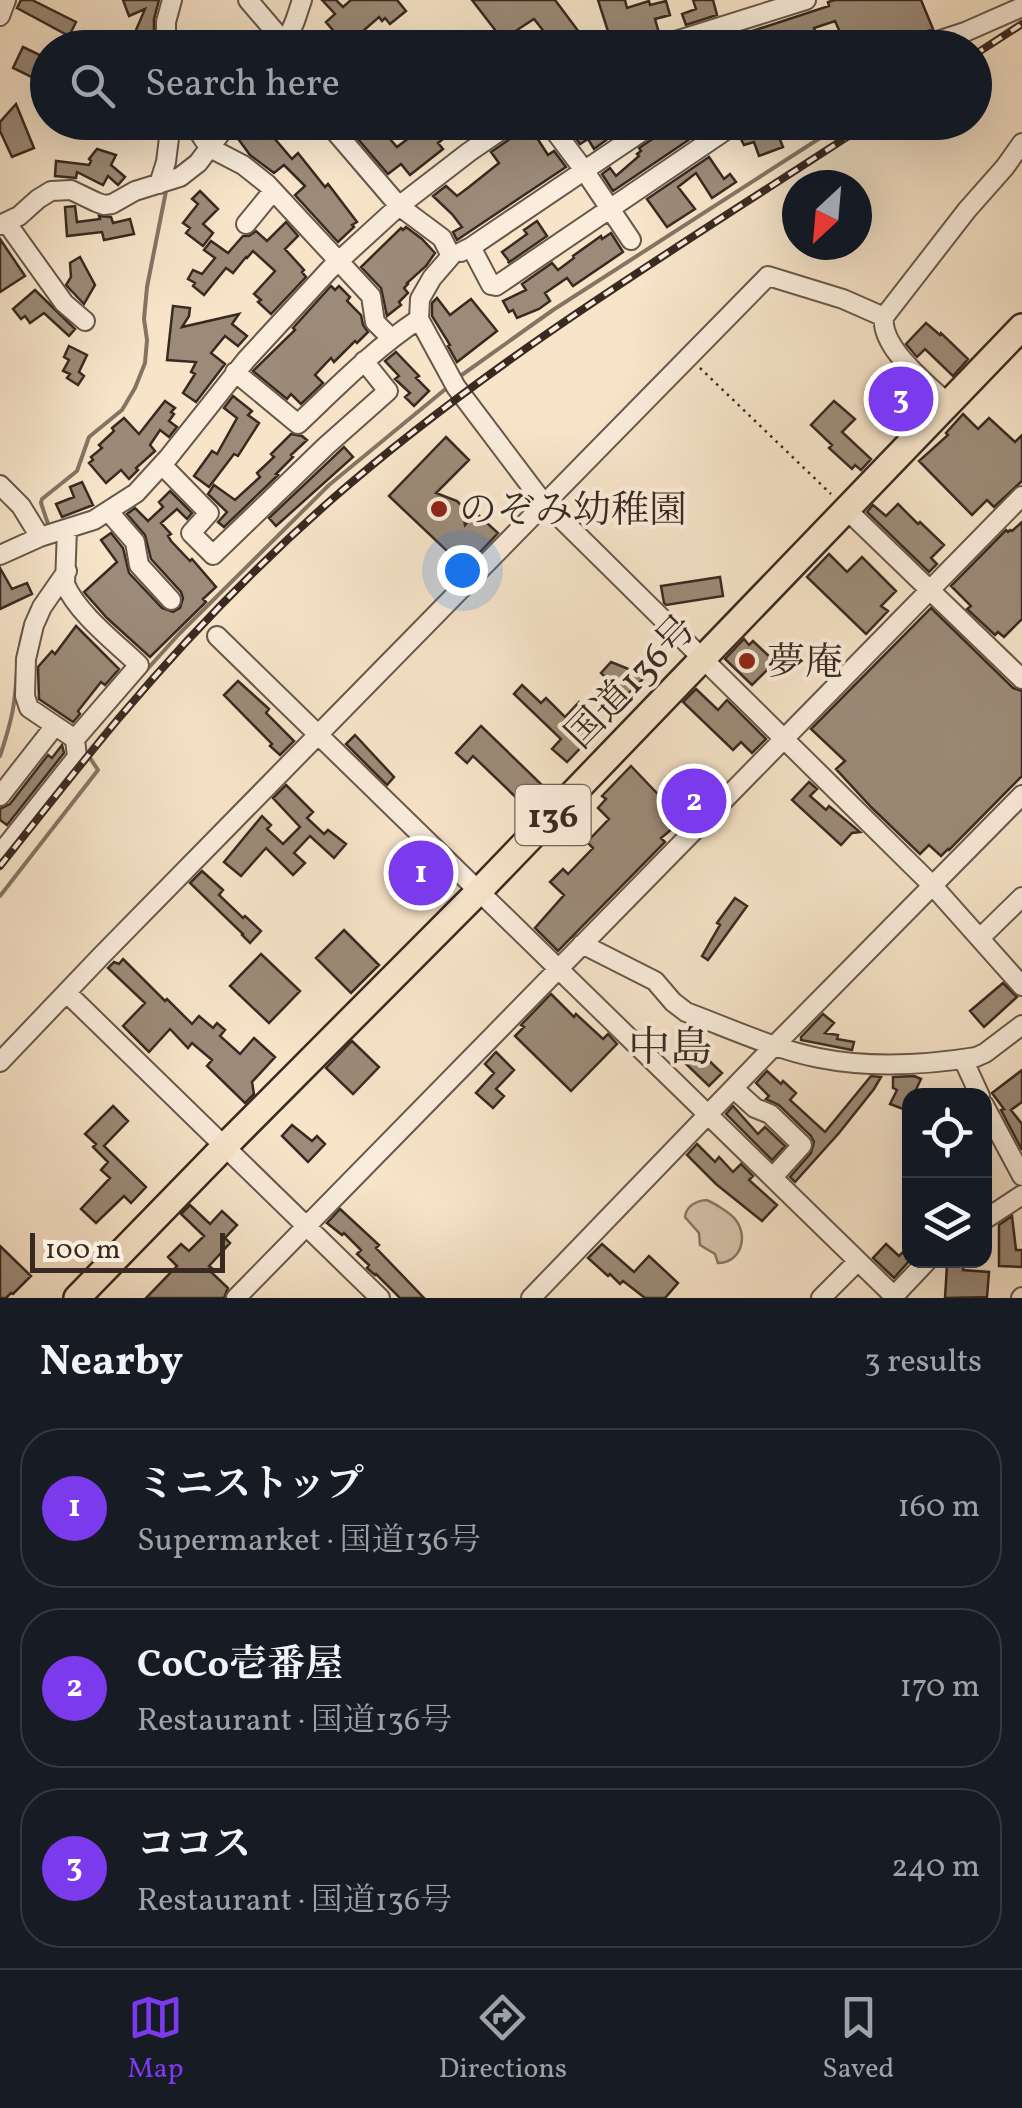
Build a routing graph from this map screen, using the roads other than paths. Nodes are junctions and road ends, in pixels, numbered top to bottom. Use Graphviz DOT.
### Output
graph roads {
  1 [pos="6,0"];
  2 [pos="172,0"];
  3 [pos="248,0"];
  4 [pos="302,0"];
  5 [pos="806,0"];
  6 [pos="1022,6"];
  7 [pos="0,16"];
  8 [pos="167,30"];
  9 [pos="269,30"];
  10 [pos="289,30"];
  11 [pos="710,30"];
  12 [pos="969,30"];
  13 [pos="169,140"];
  14 [pos="206,140"];
  15 [pos="217,140"];
  16 [pos="344,140"];
  17 [pos="485,140"];
  18 [pos="562,140"];
  19 [pos="629,140"];
  20 [pos="710,140"];
  21 [pos="1022,142"];
  22 [pos="212,147"];
  23 [pos="584,170"];
  24 [pos="159,184"];
  25 [pos="274,192"];
  26 [pos="399,206"];
  27 [pos="610,208"];
  28 [pos="3,224"];
  29 [pos="246,224"];
  30 [pos="631,240"];
  31 [pos="471,247"];
  32 [pos="451,256"];
  33 [pos="338,262"];
  34 [pos="884,317"];
  35 [pos="419,319"];
  36 [pos="86,321"];
  37 [pos="1022,327"];
  38 [pos="391,338"];
  39 [pos="364,361"];
  40 [pos="235,372"];
  41 [pos="949,404"];
  42 [pos="162,465"];
  43 [pos="0,485"];
  44 [pos="1022,496"];
  45 [pos="544,503"];
  46 [pos="847,510"];
  47 [pos="109,512"];
  48 [pos="53,534"];
  49 [pos="0,556"];
  50 [pos="67,571"];
  51 [pos="931,589"];
  52 [pos="170,600"];
  53 [pos="217,636"];
  54 [pos="704,659"];
  55 [pos="1022,679"];
  56 [pos="54,727"];
  57 [pos="318,734"];
  58 [pos="784,739"];
  59 [pos="75,740"];
  60 [pos="1022,795"];
  61 [pos="0,796"];
  62 [pos="0,854"];
  63 [pos="933,886"];
  64 [pos="479,892"];
  65 [pos="1022,898"];
  66 [pos="980,938"];
  67 [pos="582,944"];
  68 [pos="558,969"];
  69 [pos="1022,986"];
  70 [pos="66,993"];
  71 [pos="1022,1025"];
  72 [pos="775,1046"];
  73 [pos="963,1059"];
  74 [pos="0,1062"];
  75 [pos="976,1088"];
  76 [pos="734,1089"];
  77 [pos="710,1115"];
  78 [pos="992,1120"];
  79 [pos="225,1146"];
  80 [pos="1022,1176"];
  81 [pos="773,1177"];
  82 [pos="1022,1195"];
  83 [pos="992,1215"];
  84 [pos="306,1226"];
  85 [pos="858,1260"];
  86 [pos="920,1268"];
  87 [pos="78,1298"];
  88 [pos="236,1298"];
  89 [pos="380,1298"];
  90 [pos="531,1298"];
  91 [pos="822,1298"];
  1 -- 7 [label="street"];
  2 -- 8 [label="street"];
  3 -- 9 [label="street"];
  4 -- 10 [label="street"];
  5 -- 11 [label="street"];
  6 -- 12 [label="street"];
  13 -- 24 [label="street"];
  14 -- 22 [label="street"];
  15 -- 22 [label="street"];
  16 -- 26 [label="street"];
  17 -- 26 [label="street"];
  18 -- 23 [label="street"];
  19 -- 23 [label="street"];
  20 -- 27 [label="street"];
  21 -- 34 [label="street"];
  22 -- 24 [label="street"];
  22 -- 25 [label="street"];
  23 -- 27 [label="street"];
  23 -- 31 [label="street"];
  24 -- 28 [label="street"];
  25 -- 29 [label="street"];
  25 -- 33 [label="street"];
  26 -- 32 [label="street"];
  26 -- 33 [label="street"];
  27 -- 30 [label="street"];
  27 -- 31 [label="street"];
  28 -- 36 [label="street"];
  31 -- 32 [label="street"];
  32 -- 35 [label="street"];
  33 -- 38 [label="street"];
  33 -- 40 [label="street"];
  34 -- 41 [label="street"];
  34 -- 45 [label="street"];
  35 -- 38 [label="street"];
  35 -- 45 [label="street"];
  37 -- 41 [label="highway, 国道136号 / 136"];
  38 -- 39 [label="street"];
  39 -- 40 [label="street"];
  39 -- 42 [label="street"];
  40 -- 42 [label="street"];
  41 -- 46 [label="highway, 国道136号 / 136"];
  42 -- 47 [label="street"];
  43 -- 48 [label="street"];
  44 -- 51 [label="street"];
  45 -- 54 [label="street"];
  45 -- 57 [label="street"];
  46 -- 51 [label="street"];
  46 -- 54 [label="highway, 国道136号 / 136"];
  47 -- 48 [label="street"];
  47 -- 52 [label="street"];
  48 -- 49 [label="street"];
  48 -- 50 [label="street"];
  50 -- 56 [label="street"];
  50 -- 59 [label="street"];
  51 -- 55 [label="street"];
  51 -- 58 [label="street"];
  53 -- 57 [label="street"];
  54 -- 58 [label="street"];
  54 -- 64 [label="highway, 国道136号 / 136"];
  56 -- 59 [label="street"];
  56 -- 61 [label="street"];
  57 -- 64 [label="street"];
  57 -- 70 [label="street"];
  58 -- 63 [label="street"];
  58 -- 67 [label="street"];
  59 -- 62 [label="street"];
  60 -- 63 [label="street"];
  63 -- 66 [label="street"];
  63 -- 72 [label="street"];
  64 -- 68 [label="street"];
  64 -- 79 [label="highway, 国道136号 / 136"];
  65 -- 66 [label="street"];
  66 -- 69 [label="street"];
  67 -- 68 [label="street"];
  67 -- 72 [label="street"];
  68 -- 77 [label="street"];
  68 -- 84 [label="street"];
  70 -- 74 [label="street"];
  70 -- 79 [label="street"];
  71 -- 73 [label="street"];
  72 -- 73 [label="street"];
  72 -- 76 [label="street"];
  73 -- 75 [label="street"];
  76 -- 77 [label="street"];
  76 -- 81 [label="street"];
  77 -- 81 [label="street"];
  77 -- 90 [label="street"];
  78 -- 80 [label="street"];
  79 -- 84 [label="street"];
  79 -- 87 [label="highway, 国道136号 / 136"];
  81 -- 85 [label="street"];
  82 -- 83 [label="street"];
  84 -- 88 [label="street"];
  84 -- 89 [label="street"];
  85 -- 86 [label="street"];
  85 -- 91 [label="street"];
}
